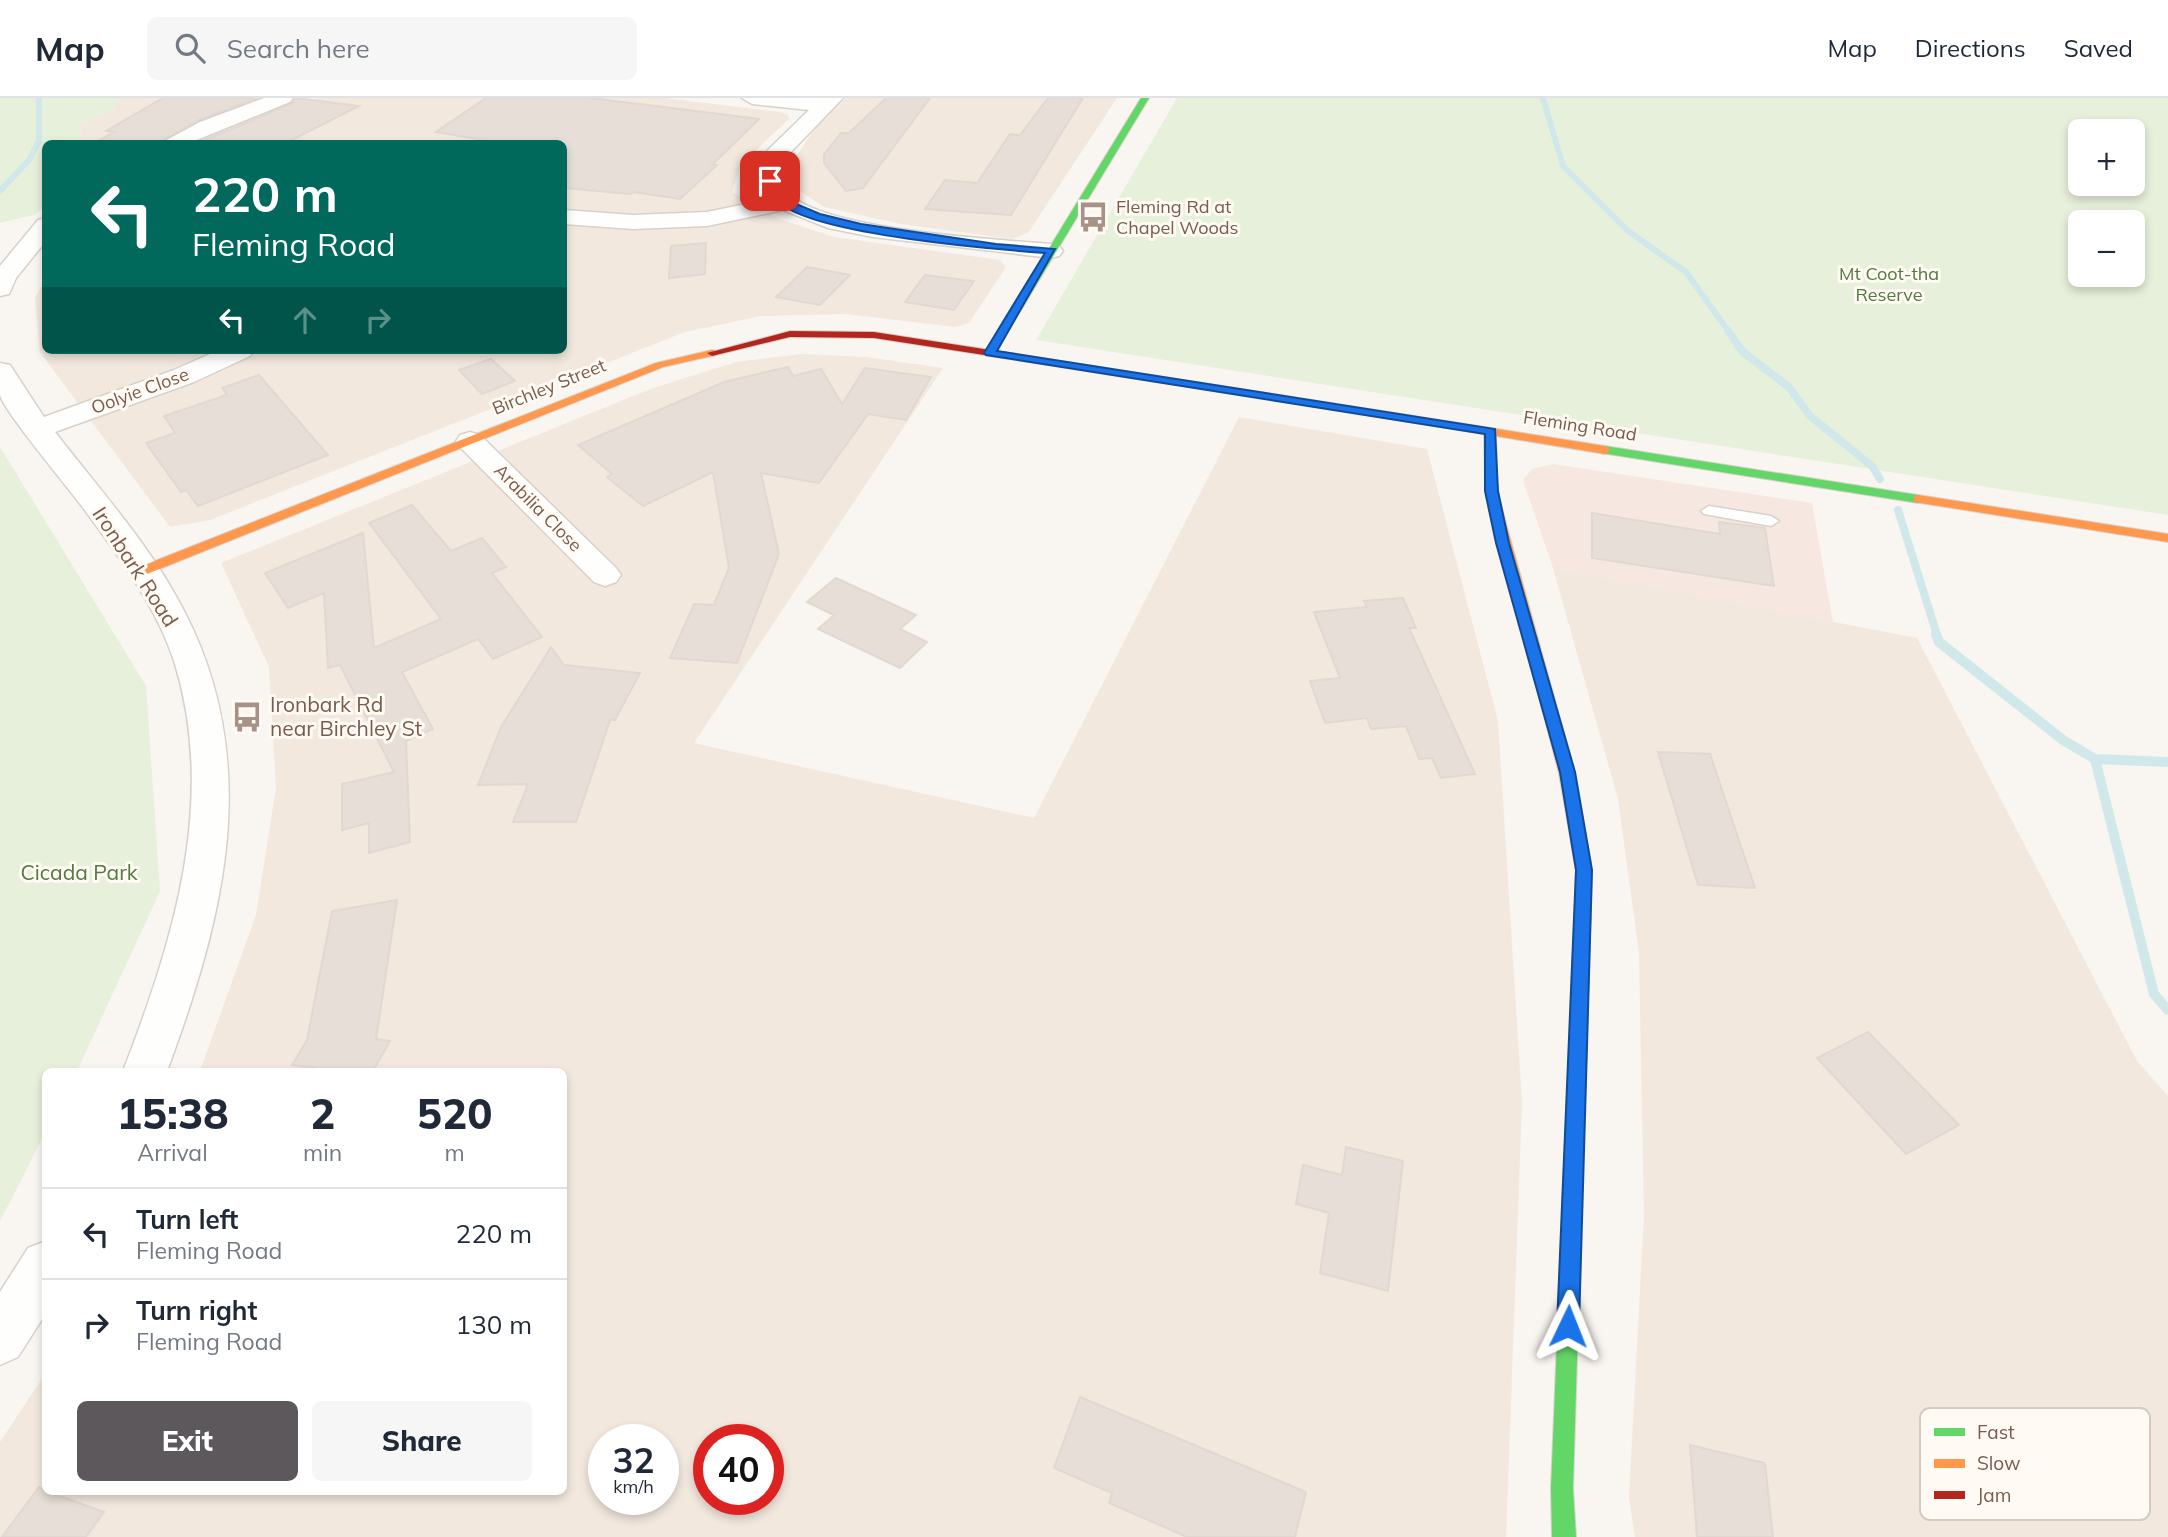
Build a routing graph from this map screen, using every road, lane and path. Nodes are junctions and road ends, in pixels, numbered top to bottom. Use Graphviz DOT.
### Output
graph roads {
  1 [pos="283,98"];
  2 [pos="752,98"];
  3 [pos="1145,98"];
  4 [pos="828,102"];
  5 [pos="178,140"];
  6 [pos="786,203"];
  7 [pos="567,217"];
  8 [pos="37,234"];
  9 [pos="0,244"];
  10 [pos="1051,251"];
  11 [pos="0,289"];
  12 [pos="990,353"];
  13 [pos="233,354"];
  14 [pos="0,371"];
  15 [pos="37,429"];
  16 [pos="1490,431"];
  17 [pos="470,441"];
  18 [pos="1709,511"];
  19 [pos="1771,521"];
  20 [pos="2168,538"];
  21 [pos="142,570"];
  22 [pos="605,575"];
  23 [pos="146,1068"];
  24 [pos="42,1272"];
  25 [pos="0,1339"];
  26 [pos="1564,1537"];
  1 -- 5 [label="street"];
  2 -- 4 [label="street"];
  3 -- 10 [label="street"];
  4 -- 6 [label="street"];
  6 -- 7 [label="street"];
  6 -- 10 [label="street"];
  8 -- 9 [label="street"];
  8 -- 11 [label="street"];
  10 -- 12 [label="street"];
  12 -- 16 [label="street, Fleming Road"];
  12 -- 17 [label="street, Birchley Street"];
  13 -- 15 [label="street, Oolyie Close"];
  14 -- 15 [label="street, Ironbark Road"];
  15 -- 21 [label="street, Ironbark Road"];
  16 -- 20 [label="street, Fleming Road"];
  16 -- 26 [label="street"];
  17 -- 21 [label="street, Birchley Street"];
  17 -- 22 [label="street, Arabilia Close"];
  18 -- 19 [label="lane"];
  21 -- 23 [label="street, Ironbark Road"];
  24 -- 25 [label="street"];
}
